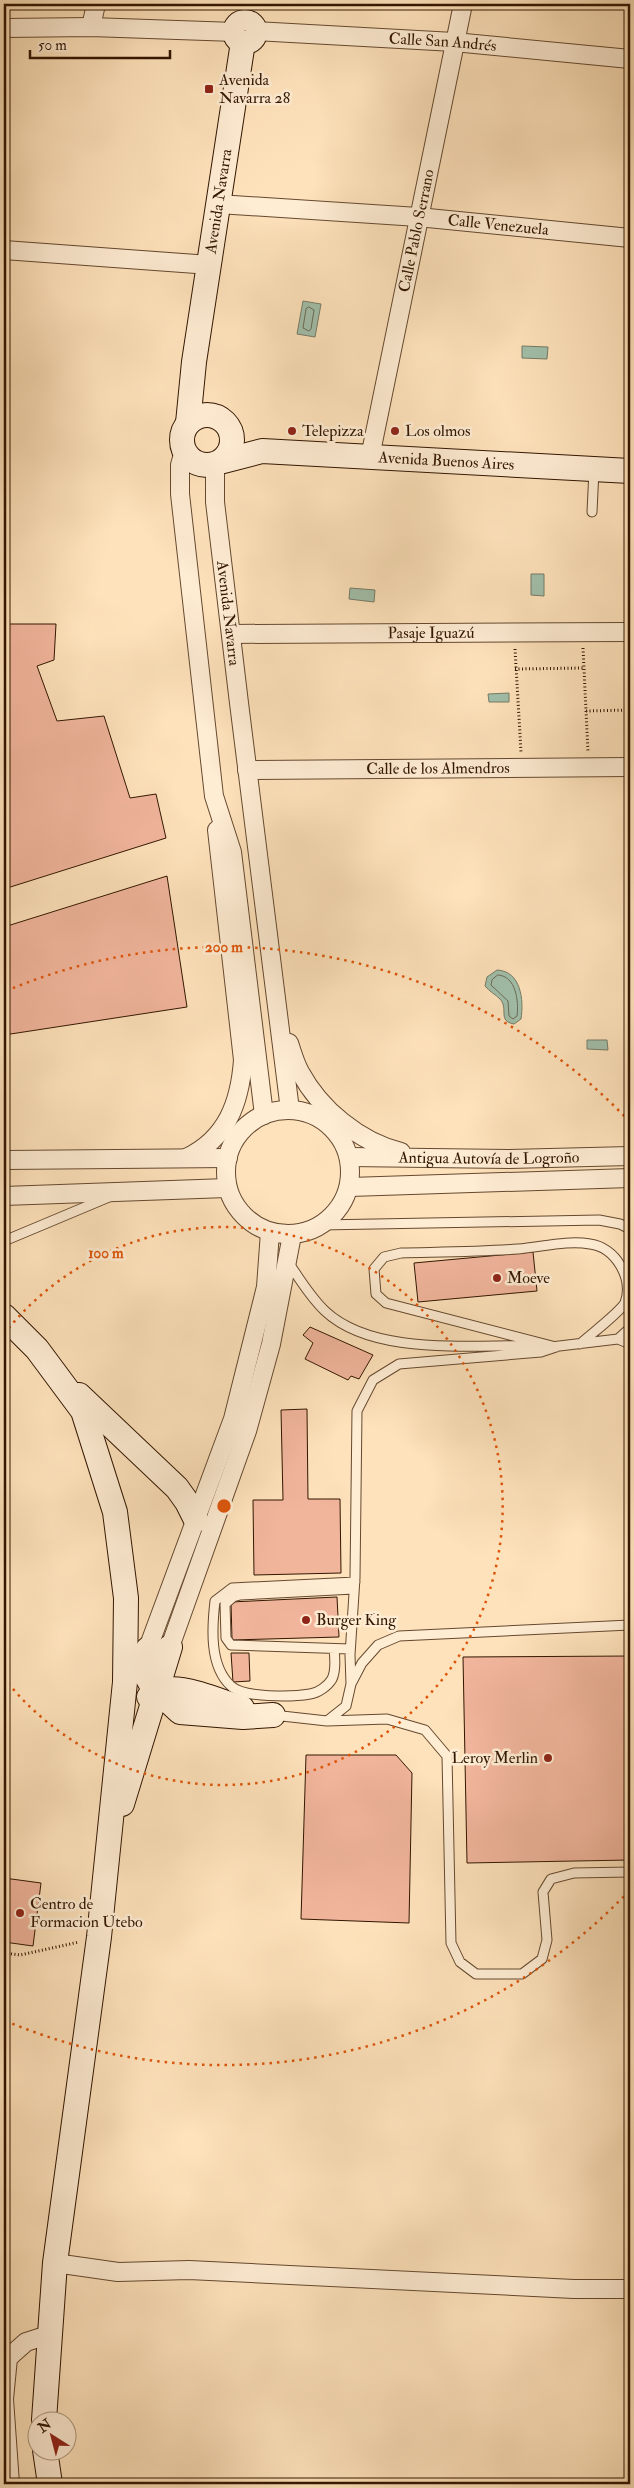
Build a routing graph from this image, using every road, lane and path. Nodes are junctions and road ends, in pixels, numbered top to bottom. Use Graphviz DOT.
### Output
graph roads {
  1 [pos="96,4"];
  2 [pos="463,4"];
  3 [pos="246,26"];
  4 [pos="91,27"];
  5 [pos="4,28"];
  6 [pos="454,42"];
  7 [pos="630,59"];
  8 [pos="218,204"];
  9 [pos="418,217"];
  10 [pos="630,238"];
  11 [pos="4,250"];
  12 [pos="210,265"];
  13 [pos="194,362"];
  14 [pos="188,423"];
  15 [pos="224,424"];
  16 [pos="184,451"];
  17 [pos="262,451"];
  18 [pos="370,457"];
  19 [pos="217,463"];
  20 [pos="594,470"];
  21 [pos="630,471"];
  22 [pos="592,512"];
  23 [pos="514,632"];
  24 [pos="582,632"];
  25 [pos="630,632"];
  26 [pos="231,634"];
  27 [pos="584,668"];
  28 [pos="515,669"];
  29 [pos="630,710"];
  30 [pos="586,711"];
  31 [pos="589,767"];
  32 [pos="630,767"];
  33 [pos="522,768"];
  34 [pos="247,770"];
  35 [pos="214,796"];
  36 [pos="278,1010"];
  37 [pos="290,1110"];
  38 [pos="264,1115"];
  39 [pos="630,1156"];
  40 [pos="349,1157"];
  41 [pos="424,1157"];
  42 [pos="186,1158"];
  43 [pos="228,1158"];
  44 [pos="4,1160"];
  45 [pos="630,1178"];
  46 [pos="350,1187"];
  47 [pos="227,1188"];
  48 [pos="121,1192"];
  49 [pos="4,1196"];
  50 [pos="321,1225"];
  51 [pos="630,1229"];
  52 [pos="270,1232"];
  53 [pos="292,1235"];
  54 [pos="4,1241"];
  55 [pos="287,1261"];
  56 [pos="4,1316"];
  57 [pos="630,1328"];
  58 [pos="618,1339"];
  59 [pos="580,1344"];
  60 [pos="630,1344"];
  61 [pos="556,1347"];
  62 [pos="58,1374"];
  63 [pos="196,1520"];
  64 [pos="355,1586"];
  65 [pos="630,1625"];
  66 [pos="159,1648"];
  67 [pos="334,1649"];
  68 [pos="350,1649"];
  69 [pos="351,1684"];
  70 [pos="192,1690"];
  71 [pos="156,1691"];
  72 [pos="180,1712"];
  73 [pos="273,1715"];
  74 [pos="327,1720"];
  75 [pos="120,1723"];
  76 [pos="145,1732"];
  77 [pos="107,1853"];
  78 [pos="630,1872"];
  79 [pos="99,1937"];
  80 [pos="4,1952"];
  81 [pos="55,2263"];
  82 [pos="630,2289"];
  83 [pos="48,2335"];
  84 [pos="44,2410"];
  85 [pos="46,2460"];
  86 [pos="10,2484"];
  87 [pos="50,2484"];
  1 -- 4 [label="street"];
  2 -- 6 [label="street, Calle Pablo Serrano"];
  3 -- 4 [label="street, Calle San Andrés"];
  3 -- 6 [label="street, Calle San Andrés"];
  3 -- 8 [label="street, Avenida Navarra"];
  4 -- 5 [label="street, Calle San Andrés"];
  6 -- 7 [label="street, Calle San Andrés"];
  6 -- 9 [label="street, Calle Pablo Serrano"];
  8 -- 9 [label="street, Calle Venezuela"];
  8 -- 12 [label="street, Avenida Navarra"];
  9 -- 10 [label="street, Calle Venezuela"];
  9 -- 18 [label="street, Calle Pablo Serrano"];
  11 -- 12 [label="street"];
  12 -- 13 [label="street, Avenida Navarra"];
  13 -- 14 [label="street, Avenida Navarra"];
  13 -- 15 [label="street"];
  14 -- 15 [label="street"];
  14 -- 16 [label="street"];
  15 -- 17 [label="street, Avenida Buenos Aires"];
  15 -- 19 [label="street"];
  16 -- 19 [label="street"];
  16 -- 35 [label="street"];
  17 -- 18 [label="street, Avenida Buenos Aires"];
  17 -- 19 [label="street, Avenida Buenos Aires"];
  18 -- 20 [label="street, Avenida Buenos Aires"];
  19 -- 26 [label="street, Avenida Navarra"];
  20 -- 21 [label="street, Avenida Buenos Aires"];
  20 -- 22 [label="lane"];
  23 -- 24 [label="street, Pasaje Iguazú"];
  23 -- 26 [label="street, Pasaje Iguazú"];
  23 -- 28 [label="path"];
  24 -- 25 [label="street, Pasaje Iguazú"];
  24 -- 27 [label="path"];
  26 -- 34 [label="street, Avenida Navarra"];
  27 -- 28 [label="path"];
  27 -- 30 [label="path"];
  28 -- 33 [label="path"];
  29 -- 30 [label="path"];
  30 -- 31 [label="path"];
  31 -- 32 [label="street, Calle de los Almendros"];
  31 -- 33 [label="street, Calle de los Almendros"];
  33 -- 34 [label="street, Calle de los Almendros"];
  34 -- 36 [label="street, Avenida Navarra"];
  35 -- 38 [label="street"];
  35 -- 42 [label="street"];
  36 -- 37 [label="street"];
  36 -- 41 [label="street"];
  37 -- 38 [label="street"];
  37 -- 40 [label="street"];
  38 -- 43 [label="street"];
  39 -- 41 [label="street, Antigua Autovía de Logroño"];
  40 -- 41 [label="street, Antigua Autovía de Logroño"];
  40 -- 46 [label="street"];
  42 -- 43 [label="street"];
  42 -- 44 [label="street"];
  43 -- 47 [label="street"];
  45 -- 46 [label="street, Antigua Autovía de Logroño"];
  46 -- 50 [label="street"];
  47 -- 48 [label="street"];
  47 -- 52 [label="street"];
  48 -- 49 [label="street"];
  48 -- 54 [label="lane"];
  50 -- 51 [label="lane"];
  50 -- 53 [label="street"];
  52 -- 53 [label="street"];
  52 -- 63 [label="street"];
  53 -- 55 [label="street"];
  55 -- 61 [label="lane"];
  55 -- 66 [label="street"];
  56 -- 62 [label="street"];
  57 -- 58 [label="lane"];
  58 -- 59 [label="lane"];
  58 -- 60 [label="lane"];
  59 -- 61 [label="lane"];
  59 -- 61 [label="lane"];
  61 -- 64 [label="lane"];
  62 -- 63 [label="street"];
  62 -- 75 [label="street"];
  63 -- 66 [label="street"];
  64 -- 67 [label="lane"];
  64 -- 67 [label="lane"];
  64 -- 68 [label="lane"];
  65 -- 69 [label="lane"];
  66 -- 70 [label="street"];
  66 -- 71 [label="street"];
  66 -- 75 [label="street"];
  67 -- 68 [label="lane"];
  68 -- 69 [label="lane"];
  69 -- 74 [label="lane"];
  70 -- 71 [label="street"];
  70 -- 73 [label="street"];
  71 -- 72 [label="street"];
  71 -- 75 [label="street"];
  71 -- 76 [label="street"];
  72 -- 73 [label="street"];
  72 -- 76 [label="street"];
  73 -- 74 [label="lane"];
  74 -- 78 [label="lane"];
  75 -- 77 [label="street"];
  76 -- 77 [label="street"];
  77 -- 79 [label="street"];
  79 -- 80 [label="path"];
  79 -- 81 [label="street"];
  81 -- 82 [label="street"];
  81 -- 83 [label="street"];
  83 -- 84 [label="street"];
  83 -- 86 [label="street"];
  85 -- 87 [label="street"];
}
